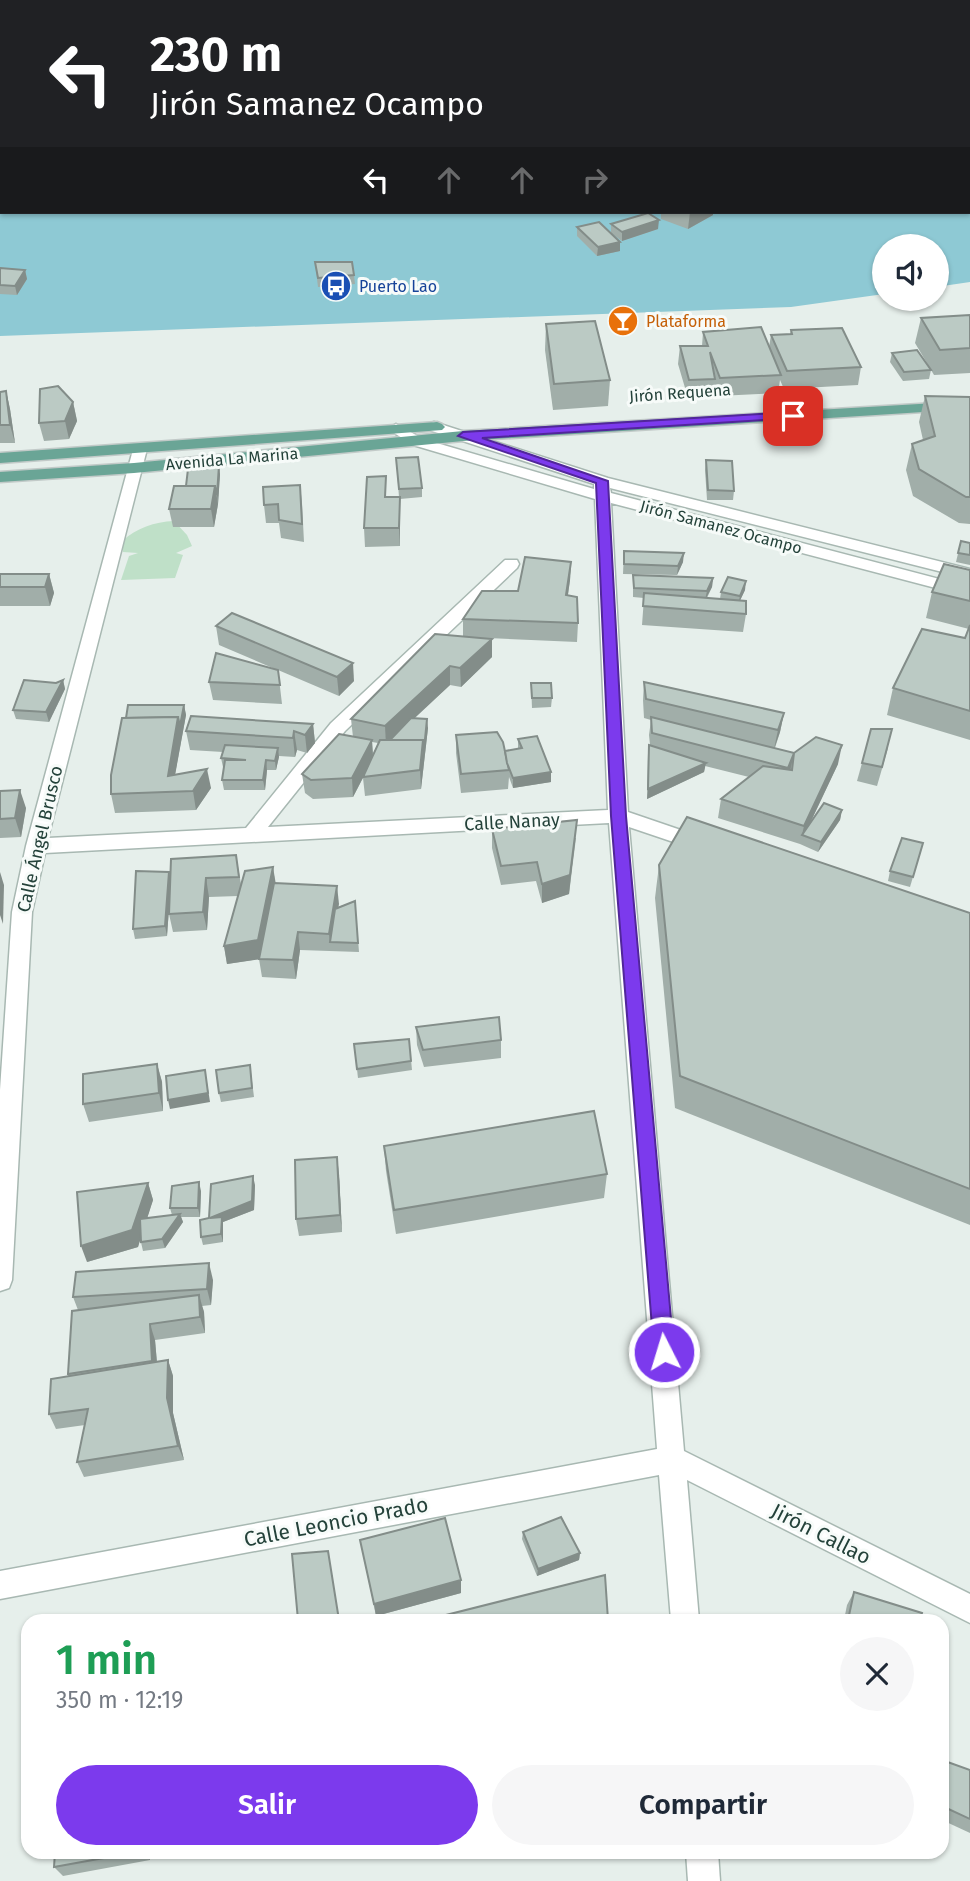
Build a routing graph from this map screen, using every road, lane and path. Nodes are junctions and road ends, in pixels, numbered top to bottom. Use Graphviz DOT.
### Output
graph roads {
  1 [pos="970,390"];
  2 [pos="947,392"];
  3 [pos="964,405"];
  4 [pos="434,427"];
  5 [pos="396,429"];
  6 [pos="463,436"];
  7 [pos="418,442"];
  8 [pos="0,458"];
  9 [pos="137,459"];
  10 [pos="0,477"];
  11 [pos="603,489"];
  12 [pos="511,564"];
  13 [pos="970,575"];
  14 [pos="970,592"];
  15 [pos="618,816"];
  16 [pos="251,835"];
  17 [pos="36,846"];
  18 [pos="722,852"];
  19 [pos="0,1280"];
  20 [pos="673,1459"];
  21 [pos="0,1585"];
  22 [pos="970,1609"];
  23 [pos="685,1614"];
  24 [pos="702,1859"];
  25 [pos="704,1881"];
  1 -- 2 [label="main road, Jirón Requena"];
  2 -- 3 [label="main road"];
  2 -- 4 [label="main road, Jirón Requena"];
  3 -- 6 [label="main road, Jirón Requena"];
  4 -- 5 [label="main road, Avenida La Marina"];
  4 -- 6 [label="street, Jirón Samanez Ocampo"];
  5 -- 7 [label="street, Jirón Samanez Ocampo"];
  5 -- 9 [label="main road, Avenida La Marina"];
  6 -- 7 [label="main road, Avenida La Marina"];
  6 -- 11 [label="street, Jirón Samanez Ocampo"];
  7 -- 9 [label="main road, Avenida La Marina"];
  7 -- 11 [label="street, Jirón Samanez Ocampo"];
  8 -- 9 [label="main road, Avenida La Marina"];
  9 -- 10 [label="main road, Avenida La Marina"];
  9 -- 17 [label="street, Calle Ángel Brusco"];
  11 -- 13 [label="street, Jirón Samanez Ocampo"];
  11 -- 14 [label="street, Jirón Samanez Ocampo"];
  11 -- 15 [label="street"];
  12 -- 16 [label="street"];
  15 -- 16 [label="street, Calle Nanay"];
  15 -- 18 [label="street, Calle Nanay"];
  15 -- 20 [label="street"];
  16 -- 17 [label="street, Calle Nanay"];
  17 -- 19 [label="street, Calle Ángel Brusco"];
  20 -- 21 [label="street, Calle Leoncio Prado"];
  20 -- 22 [label="street, Jirón Callao"];
  20 -- 23 [label="street"];
  24 -- 25 [label="street"];
}
